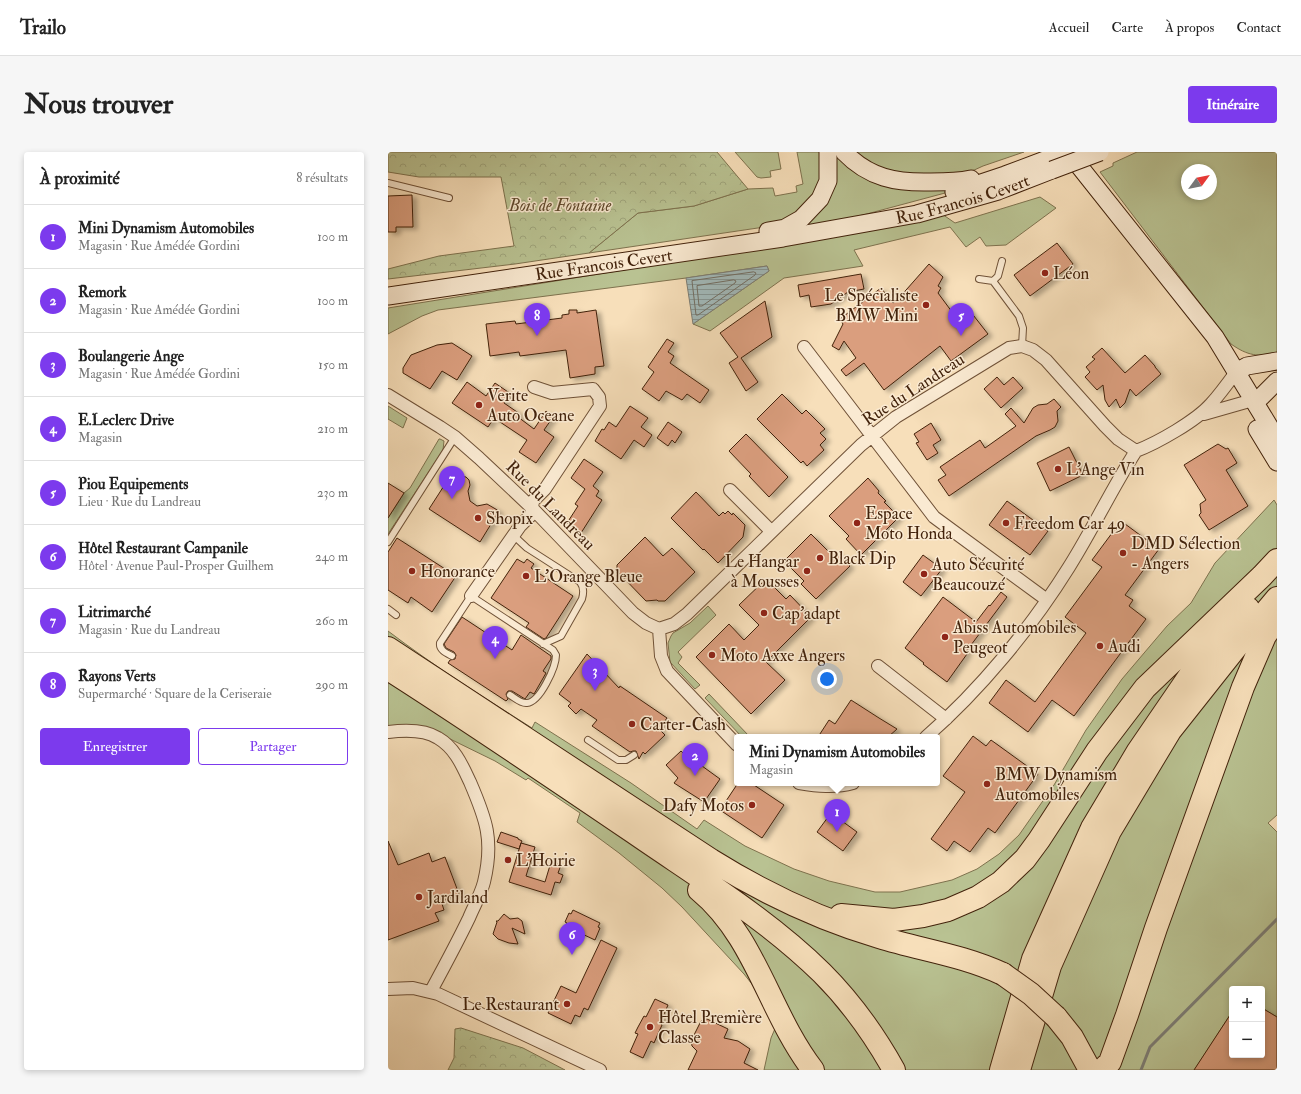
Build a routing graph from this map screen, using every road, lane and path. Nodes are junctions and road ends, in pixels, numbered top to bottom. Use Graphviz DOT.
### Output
graph roads {
  1 [pos="828,152"];
  2 [pos="844,152"];
  3 [pos="1067,152"];
  4 [pos="1100,152"];
  5 [pos="1046,159"];
  6 [pos="388,184"];
  7 [pos="449,198"];
  8 [pos="701,250"];
  9 [pos="1002,261"];
  10 [pos="979,279"];
  11 [pos="993,281"];
  12 [pos="388,296"];
  13 [pos="1022,346"];
  14 [pos="804,347"];
  15 [pos="1277,361"];
  16 [pos="1232,377"];
  17 [pos="1277,381"];
  18 [pos="534,387"];
  19 [pos="388,395"];
  20 [pos="1248,402"];
  21 [pos="1197,416"];
  22 [pos="872,436"];
  23 [pos="455,437"];
  24 [pos="1277,439"];
  25 [pos="1136,451"];
  26 [pos="1277,462"];
  27 [pos="730,490"];
  28 [pos="532,508"];
  29 [pos="771,531"];
  30 [pos="513,535"];
  31 [pos="388,542"];
  32 [pos="1277,560"];
  33 [pos="1277,573"];
  34 [pos="471,596"];
  35 [pos="1277,598"];
  36 [pos="1047,600"];
  37 [pos="388,609"];
  38 [pos="396,615"];
  39 [pos="1277,618"];
  40 [pos="659,629"];
  41 [pos="543,644"];
  42 [pos="388,648"];
  43 [pos="452,656"];
  44 [pos="878,666"];
  45 [pos="388,669"];
  46 [pos="510,695"];
  47 [pos="946,719"];
  48 [pos="388,732"];
  49 [pos="929,734"];
  50 [pos="588,740"];
  51 [pos="734,742"];
  52 [pos="634,755"];
  53 [pos="816,786"];
  54 [pos="834,786"];
  55 [pos="669,857"];
  56 [pos="786,901"];
  57 [pos="388,988"];
  58 [pos="431,991"];
  59 [pos="600,1070"];
  60 [pos="813,1070"];
  61 [pos="894,1070"];
  62 [pos="1001,1070"];
  63 [pos="1019,1070"];
  64 [pos="1090,1070"];
  65 [pos="1102,1070"];
  1 -- 8 [label="street"];
  2 -- 5 [label="street"];
  3 -- 5 [label="street, Rue Francois Cevert"];
  3 -- 16 [label="street"];
  4 -- 5 [label="street, Rue Francois Cevert, bridge"];
  5 -- 8 [label="street, Rue Francois Cevert"];
  6 -- 7 [label="lane"];
  8 -- 12 [label="street, Rue Francois Cevert"];
  9 -- 11 [label="lane"];
  10 -- 11 [label="lane"];
  11 -- 13 [label="lane"];
  13 -- 22 [label="street, Rue du Landreau"];
  13 -- 25 [label="street"];
  14 -- 22 [label="street"];
  15 -- 16 [label="street"];
  16 -- 20 [label="street"];
  16 -- 21 [label="street"];
  17 -- 20 [label="street"];
  18 -- 28 [label="street"];
  19 -- 23 [label="street, Rue du Landreau"];
  20 -- 21 [label="street"];
  20 -- 24 [label="street"];
  20 -- 26 [label="street"];
  21 -- 25 [label="street"];
  22 -- 29 [label="street, Rue du Landreau"];
  22 -- 36 [label="street"];
  23 -- 28 [label="street, Rue du Landreau"];
  23 -- 31 [label="lane"];
  25 -- 36 [label="street"];
  27 -- 29 [label="street"];
  28 -- 30 [label="street"];
  28 -- 40 [label="street, Rue du Landreau"];
  29 -- 40 [label="street, Rue du Landreau"];
  30 -- 34 [label="street"];
  30 -- 41 [label="lane"];
  32 -- 56 [label="highway"];
  33 -- 62 [label="highway"];
  34 -- 41 [label="lane"];
  34 -- 43 [label="lane"];
  35 -- 63 [label="highway"];
  36 -- 47 [label="street"];
  37 -- 38 [label="lane"];
  39 -- 65 [label="highway"];
  40 -- 51 [label="street"];
  41 -- 46 [label="lane"];
  42 -- 56 [label="highway"];
  44 -- 47 [label="street"];
  45 -- 55 [label="highway"];
  47 -- 49 [label="street"];
  48 -- 58 [label="street"];
  50 -- 52 [label="lane"];
  53 -- 54 [label="street"];
  55 -- 60 [label="highway"];
  55 -- 61 [label="highway"];
  56 -- 64 [label="highway, bridge"];
  57 -- 58 [label="street"];
  58 -- 59 [label="street"];
}
